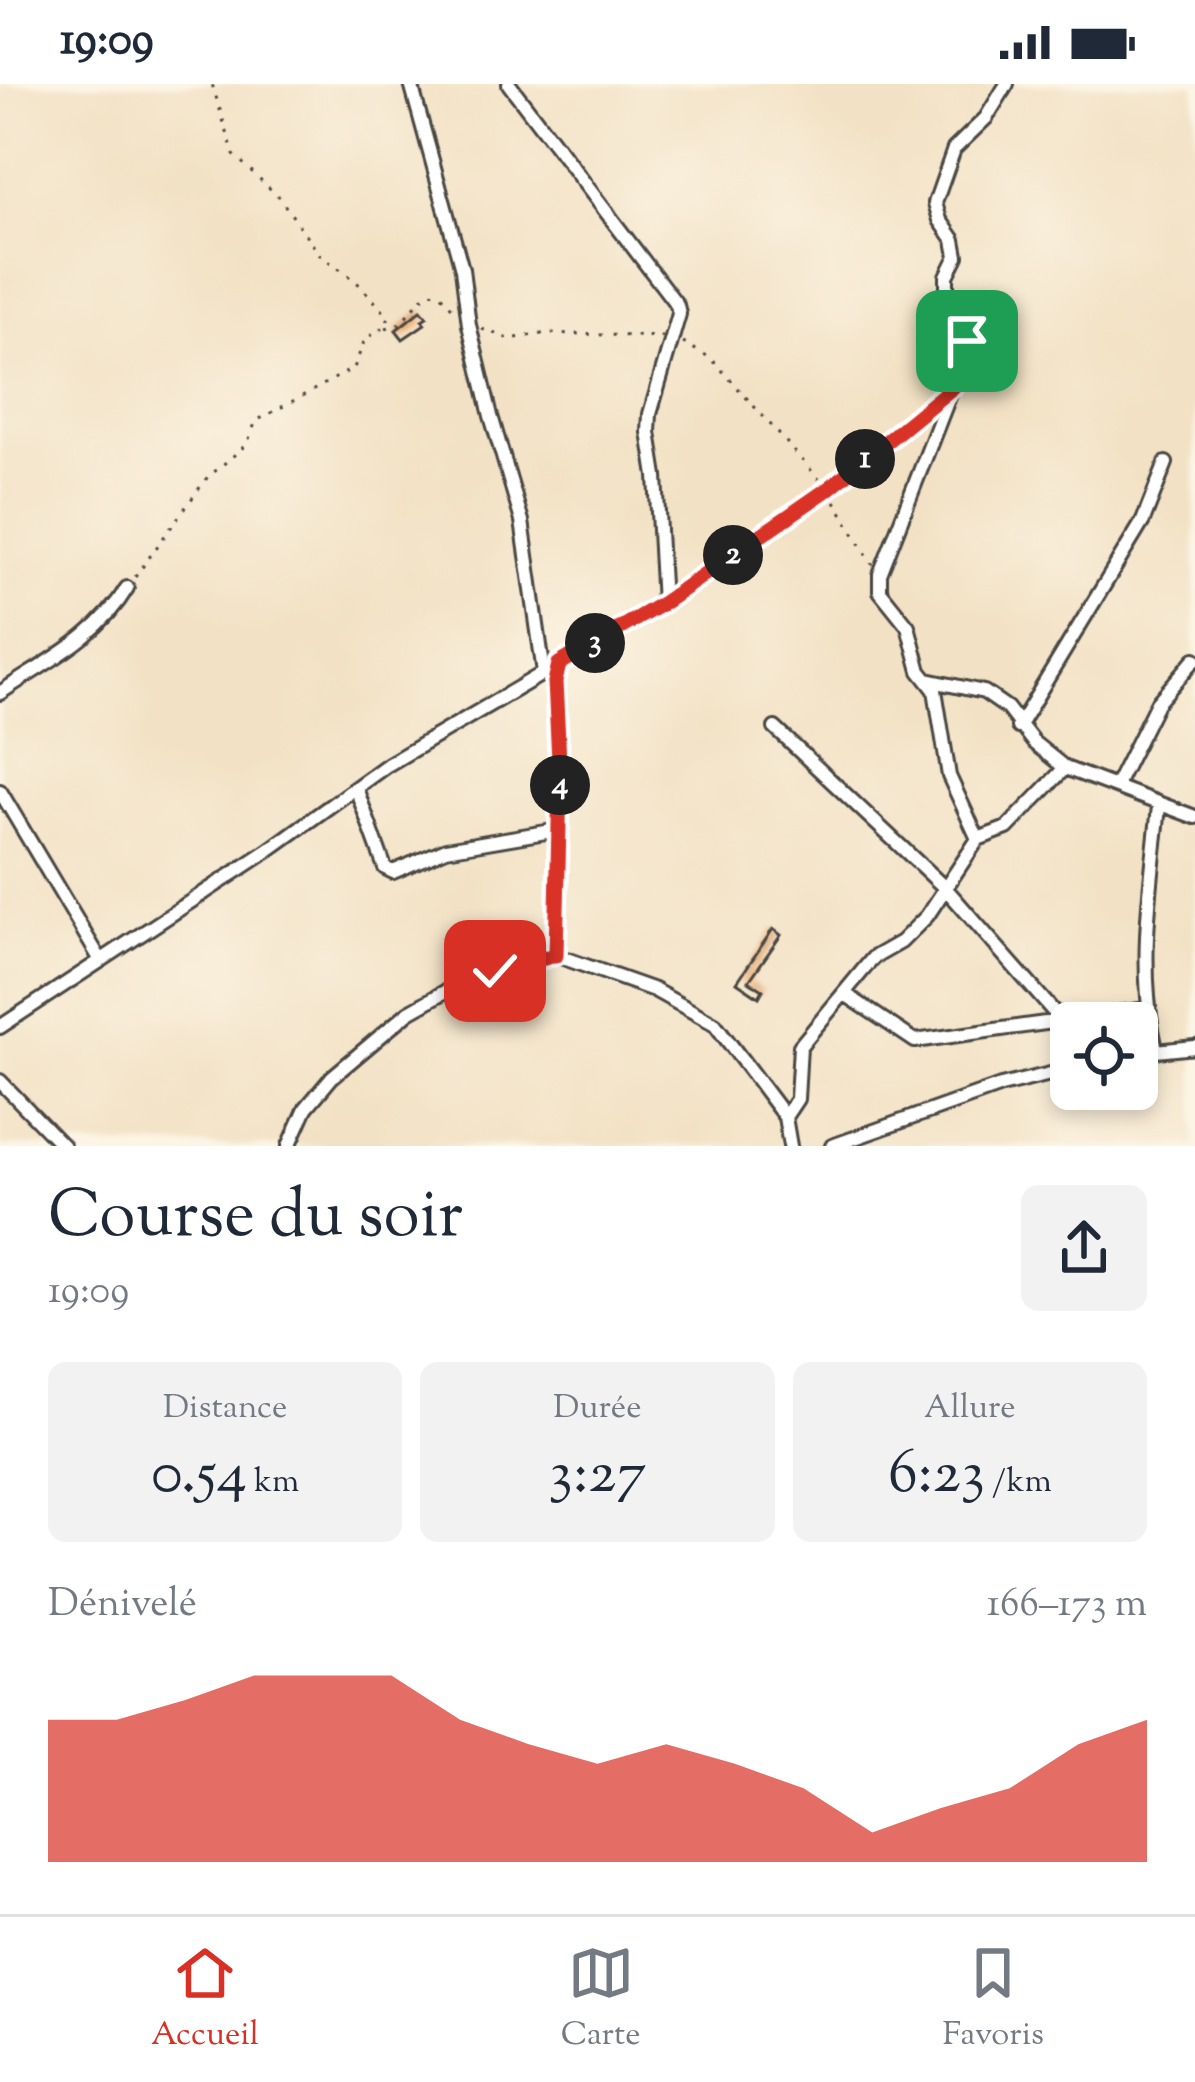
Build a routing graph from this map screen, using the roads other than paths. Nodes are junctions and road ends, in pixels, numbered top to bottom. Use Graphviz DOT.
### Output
graph roads {
  1 [pos="411,84"];
  2 [pos="509,84"];
  3 [pos="1007,84"];
  4 [pos="953,387"];
  5 [pos="1166,463"];
  6 [pos="127,588"];
  7 [pos="663,603"];
  8 [pos="1195,659"];
  9 [pos="559,664"];
  10 [pos="544,673"];
  11 [pos="927,680"];
  12 [pos="0,693"];
  13 [pos="1018,727"];
  14 [pos="775,728"];
  15 [pos="1065,768"];
  16 [pos="1116,784"];
  17 [pos="356,788"];
  18 [pos="0,791"];
  19 [pos="1160,806"];
  20 [pos="1195,817"];
  21 [pos="558,830"];
  22 [pos="978,839"];
  23 [pos="947,890"];
  24 [pos="556,955"];
  25 [pos="100,958"];
  26 [pos="845,994"];
  27 [pos="1147,1002"];
  28 [pos="1050,1007"];
  29 [pos="1050,1022"];
  30 [pos="0,1027"];
  31 [pos="1195,1047"];
  32 [pos="1158,1048"];
  33 [pos="1050,1074"];
  34 [pos="0,1081"];
  35 [pos="785,1117"];
  36 [pos="63,1146"];
  37 [pos="289,1146"];
  38 [pos="790,1146"];
  39 [pos="832,1146"];
  1 -- 10 [label="street"];
  2 -- 7 [label="street"];
  3 -- 4 [label="street"];
  4 -- 7 [label="street"];
  4 -- 11 [label="street"];
  5 -- 13 [label="street"];
  6 -- 12 [label="street"];
  7 -- 9 [label="street"];
  8 -- 16 [label="street"];
  9 -- 10 [label="street"];
  9 -- 21 [label="street"];
  10 -- 17 [label="street"];
  11 -- 13 [label="street"];
  11 -- 22 [label="street"];
  13 -- 15 [label="street"];
  14 -- 23 [label="street"];
  15 -- 16 [label="street"];
  15 -- 22 [label="street"];
  16 -- 19 [label="street"];
  17 -- 21 [label="street"];
  17 -- 25 [label="street"];
  18 -- 25 [label="street"];
  19 -- 20 [label="street"];
  19 -- 27 [label="street"];
  21 -- 24 [label="street"];
  22 -- 23 [label="street"];
  23 -- 26 [label="street"];
  23 -- 28 [label="street"];
  24 -- 35 [label="street"];
  24 -- 37 [label="street"];
  25 -- 30 [label="street"];
  26 -- 29 [label="street"];
  26 -- 35 [label="street"];
  31 -- 32 [label="street"];
  33 -- 39 [label="street"];
  34 -- 36 [label="street"];
  35 -- 38 [label="street"];
}
